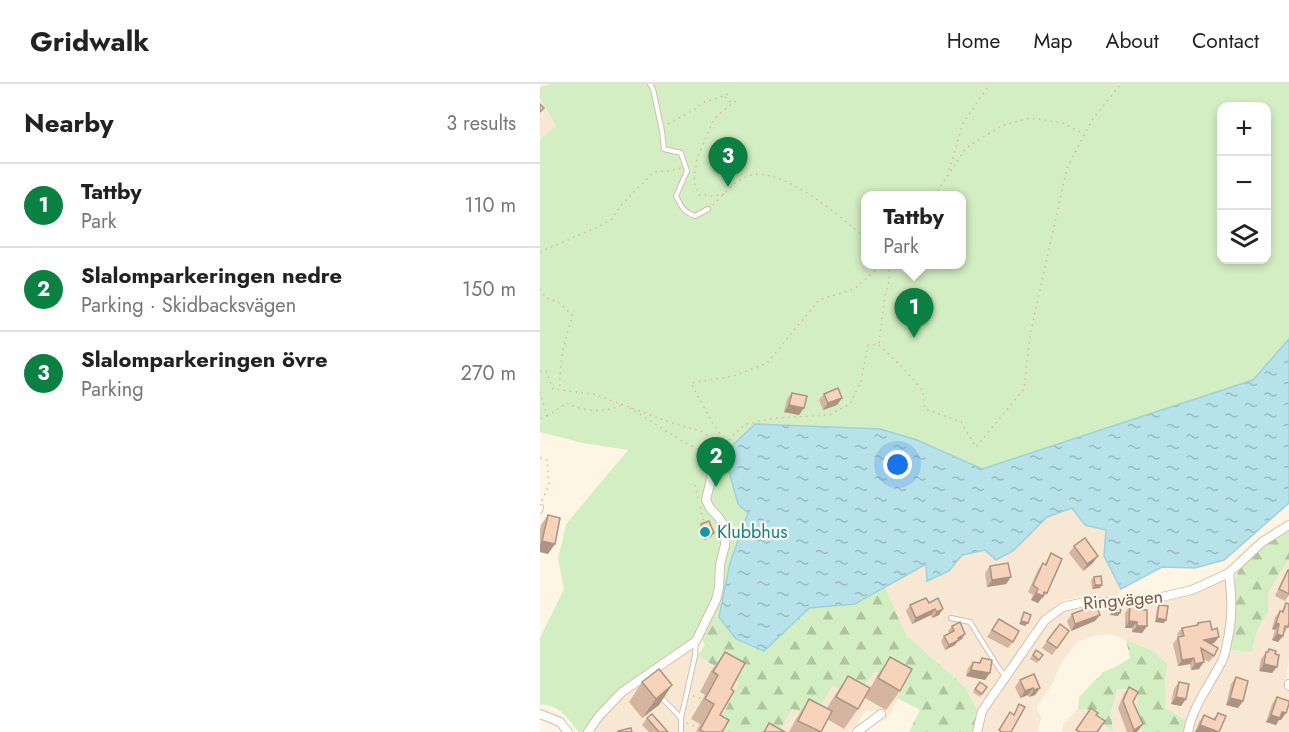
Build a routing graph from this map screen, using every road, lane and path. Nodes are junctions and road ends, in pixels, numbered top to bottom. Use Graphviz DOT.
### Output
graph roads {
  1 [pos="650,84"];
  2 [pos="990,84"];
  3 [pos="1121,84"];
  4 [pos="729,94"];
  5 [pos="725,96"];
  6 [pos="737,99"];
  7 [pos="732,104"];
  8 [pos="661,126"];
  9 [pos="1084,134"];
  10 [pos="686,167"];
  11 [pos="948,174"];
  12 [pos="937,191"];
  13 [pos="724,194"];
  14 [pos="708,209"];
  15 [pos="861,235"];
  16 [pos="540,252"];
  17 [pos="876,269"];
  18 [pos="889,269"];
  19 [pos="540,289"];
  20 [pos="879,345"];
  21 [pos="540,371"];
  22 [pos="560,390"];
  23 [pos="540,392"];
  24 [pos="624,405"];
  25 [pos="627,406"];
  26 [pos="548,416"];
  27 [pos="540,419"];
  28 [pos="727,443"];
  29 [pos="724,447"];
  30 [pos="540,458"];
  31 [pos="715,462"];
  32 [pos="543,498"];
  33 [pos="1289,525"];
  34 [pos="1229,573"];
  35 [pos="951,618"];
  36 [pos="696,641"];
  37 [pos="1006,676"];
  38 [pos="658,694"];
  39 [pos="687,694"];
  40 [pos="706,699"];
  41 [pos="540,714"];
  42 [pos="881,714"];
  43 [pos="681,719"];
  44 [pos="696,726"];
  45 [pos="568,732"];
  46 [pos="588,732"];
  47 [pos="681,732"];
  48 [pos="856,732"];
  49 [pos="977,732"];
  50 [pos="1188,732"];
  1 -- 8 [label="lane"];
  2 -- 11 [label="path"];
  3 -- 9 [label="path"];
  4 -- 5 [label="path"];
  5 -- 7 [label="path"];
  5 -- 8 [label="path"];
  6 -- 7 [label="path"];
  7 -- 13 [label="path"];
  8 -- 10 [label="lane"];
  9 -- 11 [label="path"];
  9 -- 20 [label="path"];
  10 -- 14 [label="lane"];
  10 -- 16 [label="path"];
  11 -- 12 [label="path"];
  13 -- 14 [label="path"];
  13 -- 15 [label="path"];
  17 -- 28 [label="path"];
  18 -- 20 [label="path"];
  19 -- 22 [label="path"];
  20 -- 28 [label="path"];
  21 -- 22 [label="path"];
  22 -- 24 [label="path"];
  23 -- 26 [label="path"];
  24 -- 25 [label="path"];
  24 -- 26 [label="path"];
  25 -- 29 [label="path"];
  25 -- 29 [label="path"];
  26 -- 27 [label="path"];
  28 -- 29 [label="path"];
  30 -- 32 [label="path"];
  31 -- 36 [label="street"];
  33 -- 34 [label="street, Ringvägen"];
  34 -- 37 [label="street, Ringvägen"];
  34 -- 50 [label="street"];
  35 -- 37 [label="lane"];
  36 -- 39 [label="lane"];
  36 -- 46 [label="street"];
  37 -- 49 [label="street, Ringvägen"];
  38 -- 43 [label="lane"];
  39 -- 40 [label="path"];
  39 -- 43 [label="lane"];
  41 -- 45 [label="street"];
  42 -- 48 [label="street"];
  43 -- 44 [label="path"];
  43 -- 47 [label="lane"];
}
